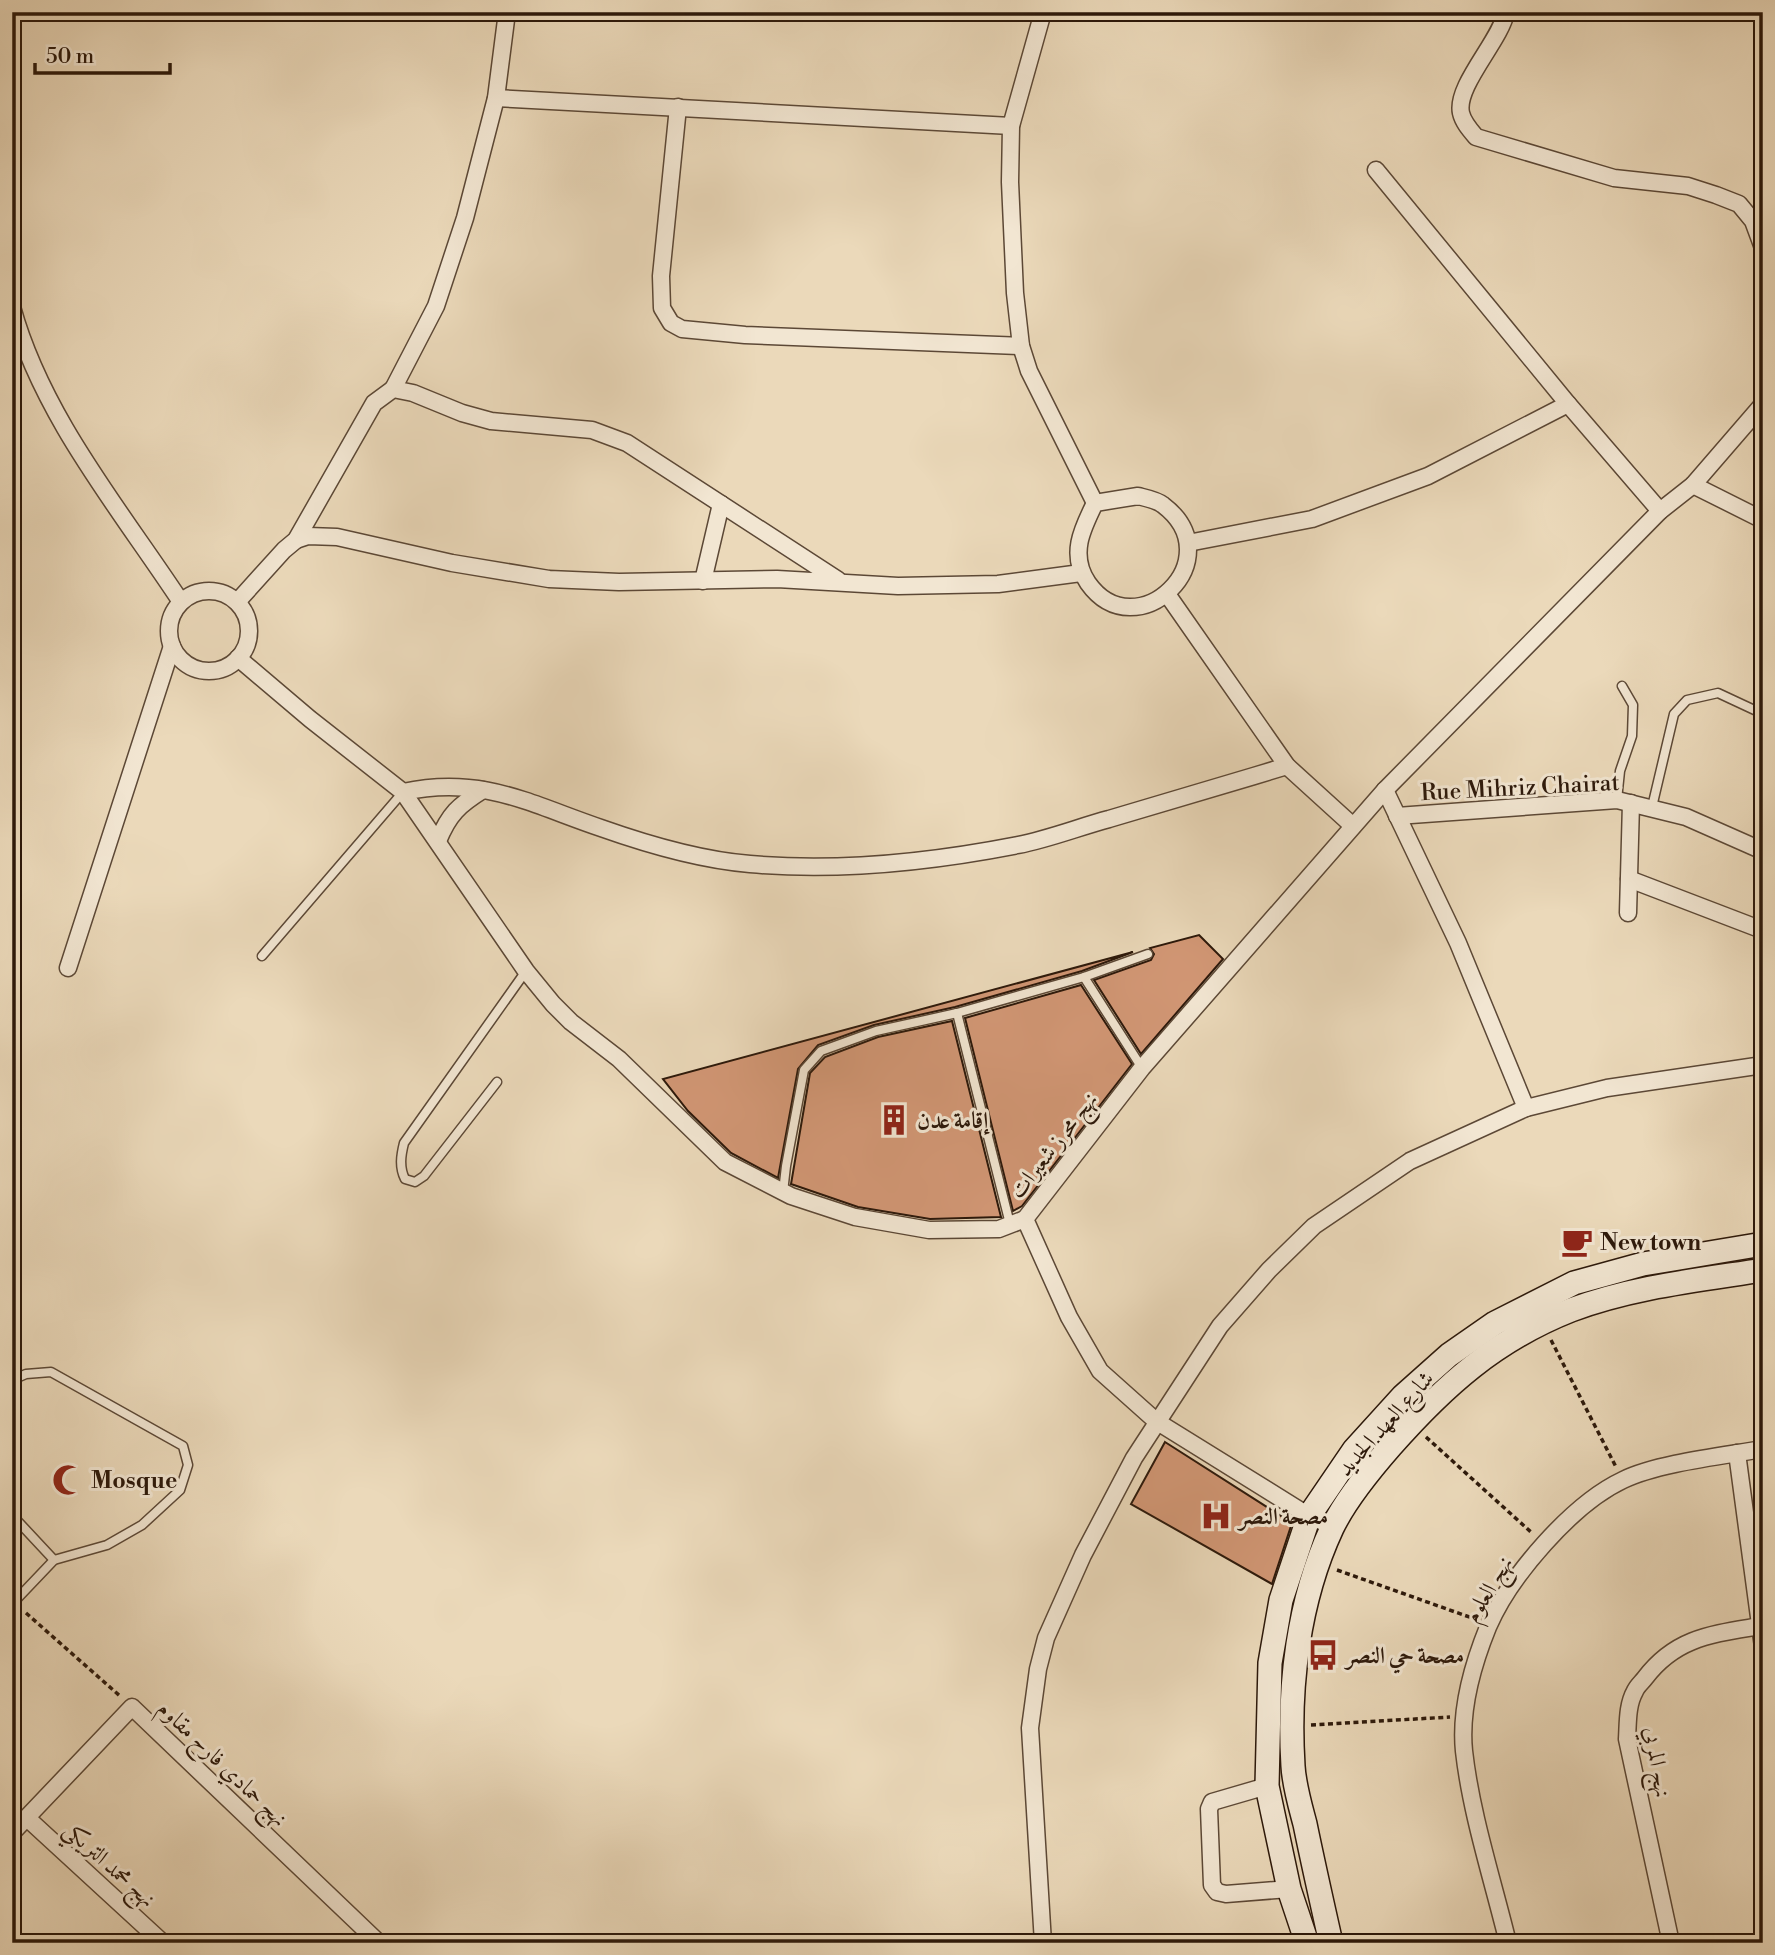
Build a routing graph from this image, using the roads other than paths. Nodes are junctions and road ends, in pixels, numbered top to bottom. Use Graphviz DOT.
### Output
graph roads {
  1 [pos="507,12"];
  2 [pos="1043,12"];
  3 [pos="1506,12"];
  4 [pos="496,98"];
  5 [pos="678,107"];
  6 [pos="1011,126"];
  7 [pos="1376,170"];
  8 [pos="1763,248"];
  9 [pos="12,307"];
  10 [pos="1021,346"];
  11 [pos="393,389"];
  12 [pos="1568,404"];
  13 [pos="1763,404"];
  14 [pos="1693,485"];
  15 [pos="1095,503"];
  16 [pos="721,504"];
  17 [pos="1660,510"];
  18 [pos="1763,520"];
  19 [pos="296,540"];
  20 [pos="1188,543"];
  21 [pos="1081,573"];
  22 [pos="703,581"];
  23 [pos="841,582"];
  24 [pos="1167,594"];
  25 [pos="181,602"];
  26 [pos="237,602"];
  27 [pos="172,646"];
  28 [pos="238,658"];
  29 [pos="1622,686"];
  30 [pos="1763,714"];
  31 [pos="1287,766"];
  32 [pos="483,790"];
  33 [pos="1385,790"];
  34 [pos="403,792"];
  35 [pos="1624,802"];
  36 [pos="1652,807"];
  37 [pos="1397,816"];
  38 [pos="1353,826"];
  39 [pos="438,841"];
  40 [pos="1763,851"];
  41 [pos="1629,879"];
  42 [pos="1628,913"];
  43 [pos="1757,928"];
  44 [pos="1148,954"];
  45 [pos="262,956"];
  46 [pos="68,968"];
  47 [pos="526,971"];
  48 [pos="1084,977"];
  49 [pos="957,1013"];
  50 [pos="1763,1065"];
  51 [pos="1142,1068"];
  52 [pos="497,1082"];
  53 [pos="1526,1108"];
  54 [pos="783,1192"];
  55 [pos="1018,1222"];
  56 [pos="1763,1244"];
  57 [pos="1763,1270"];
  58 [pos="12,1380"];
  59 [pos="1156,1421"];
  60 [pos="1763,1449"];
  61 [pos="1737,1454"];
  62 [pos="12,1515"];
  63 [pos="1309,1516"];
  64 [pos="1333,1526"];
  65 [pos="54,1560"];
  66 [pos="13,1602"];
  67 [pos="1760,1626"];
  68 [pos="1763,1647"];
  69 [pos="1266,1786"];
  70 [pos="27,1818"];
  71 [pos="12,1833"];
  72 [pos="1289,1889"];
  73 [pos="1038,1942"];
  74 [pos="163,1943"];
  75 [pos="379,1943"];
  76 [pos="1307,1943"];
  77 [pos="1331,1943"];
  78 [pos="1508,1943"];
  79 [pos="1671,1943"];
  1 -- 4 [label="street"];
  2 -- 6 [label="street"];
  3 -- 8 [label="street"];
  4 -- 5 [label="street"];
  4 -- 11 [label="street"];
  5 -- 6 [label="street"];
  5 -- 10 [label="street"];
  6 -- 10 [label="street"];
  7 -- 12 [label="street"];
  9 -- 25 [label="street"];
  10 -- 15 [label="street"];
  11 -- 16 [label="street"];
  11 -- 19 [label="street"];
  12 -- 17 [label="street"];
  12 -- 20 [label="street"];
  13 -- 14 [label="street, نهج محرز شعيرات"];
  14 -- 17 [label="street, نهج محرز شعيرات"];
  14 -- 18 [label="street"];
  15 -- 20 [label="street"];
  15 -- 21 [label="street"];
  16 -- 22 [label="street"];
  16 -- 23 [label="street"];
  17 -- 33 [label="street, نهج محرز شعيرات"];
  19 -- 22 [label="street"];
  19 -- 26 [label="street"];
  20 -- 24 [label="street"];
  21 -- 23 [label="street"];
  21 -- 24 [label="street"];
  22 -- 23 [label="street"];
  24 -- 31 [label="street"];
  25 -- 26 [label="street"];
  25 -- 27 [label="street"];
  26 -- 28 [label="street"];
  27 -- 28 [label="street"];
  27 -- 46 [label="street"];
  28 -- 34 [label="street"];
  29 -- 35 [label="lane"];
  30 -- 36 [label="lane"];
  31 -- 32 [label="street"];
  31 -- 38 [label="street"];
  32 -- 34 [label="street"];
  32 -- 39 [label="street"];
  33 -- 37 [label="street"];
  33 -- 38 [label="street, نهج محرز شعيرات"];
  34 -- 39 [label="street"];
  34 -- 45 [label="lane"];
  35 -- 36 [label="street, Rue Mihriz Chairat"];
  35 -- 37 [label="street, Rue Mihriz Chairat"];
  35 -- 41 [label="street"];
  36 -- 40 [label="street, Rue Mihriz Chairat"];
  37 -- 53 [label="street"];
  38 -- 51 [label="street, نهج محرز شعيرات"];
  39 -- 47 [label="street"];
  41 -- 42 [label="street"];
  41 -- 43 [label="street"];
  44 -- 48 [label="lane"];
  47 -- 52 [label="lane"];
  47 -- 54 [label="street"];
  48 -- 49 [label="lane"];
  48 -- 51 [label="lane"];
  49 -- 54 [label="lane"];
  49 -- 55 [label="lane"];
  50 -- 53 [label="street"];
  51 -- 55 [label="street, نهج محرز شعيرات"];
  53 -- 59 [label="street"];
  54 -- 55 [label="street"];
  55 -- 59 [label="street, نهج محرز شعيرات"];
  56 -- 63 [label="main road, شارع العهد الجديد"];
  57 -- 64 [label="main road, شارع العهد الجديد"];
  58 -- 65 [label="lane"];
  59 -- 63 [label="street, نهج محرز شعيرات"];
  59 -- 73 [label="street"];
  60 -- 61 [label="street, نهج العلوم"];
  61 -- 67 [label="street"];
  61 -- 78 [label="street, نهج العلوم"];
  62 -- 65 [label="lane"];
  63 -- 64 [label="street, نهج محرز شعيرات"];
  63 -- 69 [label="main road, شارع العهد الجديد"];
  64 -- 77 [label="main road, شارع العهد الجديد"];
  65 -- 66 [label="lane"];
  67 -- 68 [label="street"];
  67 -- 79 [label="street, نهج المربي"];
  69 -- 72 [label="main road, شارع العهد الجديد"];
  69 -- 72 [label="street"];
  70 -- 71 [label="street, نهج حمادي فارح مقاوم"];
  70 -- 74 [label="street, نهج محمد التريكي"];
  70 -- 75 [label="street, نهج حمادي فارح مقاوم"];
  72 -- 76 [label="main road, شارع العهد الجديد"];
}
